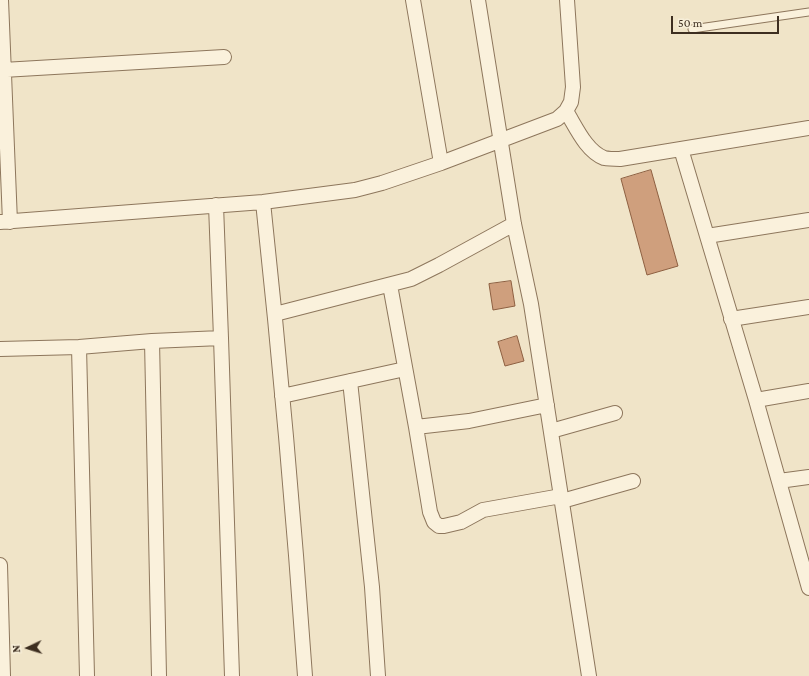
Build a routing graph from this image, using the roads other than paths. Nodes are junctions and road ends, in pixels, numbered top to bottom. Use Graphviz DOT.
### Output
graph roads {
  1 [pos="1,0"];
  2 [pos="413,0"];
  3 [pos="478,0"];
  4 [pos="567,0"];
  5 [pos="809,12"];
  6 [pos="692,29"];
  7 [pos="224,57"];
  8 [pos="4,70"];
  9 [pos="566,111"];
  10 [pos="809,128"];
  11 [pos="500,140"];
  12 [pos="681,149"];
  13 [pos="441,163"];
  14 [pos="263,202"];
  15 [pos="216,206"];
  16 [pos="809,220"];
  17 [pos="5,222"];
  18 [pos="514,224"];
  19 [pos="706,236"];
  20 [pos="390,285"];
  21 [pos="809,307"];
  22 [pos="275,314"];
  23 [pos="732,319"];
  24 [pos="221,338"];
  25 [pos="152,341"];
  26 [pos="79,347"];
  27 [pos="0,349"];
  28 [pos="405,369"];
  29 [pos="350,381"];
  30 [pos="809,392"];
  31 [pos="282,396"];
  32 [pos="756,400"];
  33 [pos="547,405"];
  34 [pos="615,413"];
  35 [pos="416,427"];
  36 [pos="551,431"];
  37 [pos="809,476"];
  38 [pos="779,481"];
  39 [pos="633,482"];
  40 [pos="562,498"];
  41 [pos="803,548"];
  42 [pos="0,565"];
  43 [pos="809,588"];
  44 [pos="3,676"];
  45 [pos="87,676"];
  46 [pos="159,676"];
  47 [pos="232,676"];
  48 [pos="305,676"];
  49 [pos="378,676"];
  50 [pos="589,676"];
  1 -- 8 [label="street"];
  2 -- 13 [label="street"];
  3 -- 11 [label="street"];
  4 -- 9 [label="street"];
  5 -- 6 [label="lane"];
  7 -- 8 [label="street"];
  8 -- 17 [label="street"];
  9 -- 11 [label="street"];
  9 -- 12 [label="street"];
  10 -- 12 [label="street"];
  11 -- 13 [label="street"];
  11 -- 18 [label="street"];
  12 -- 19 [label="street"];
  13 -- 14 [label="street"];
  14 -- 15 [label="street"];
  14 -- 22 [label="street"];
  15 -- 17 [label="street"];
  15 -- 24 [label="street"];
  16 -- 19 [label="street"];
  18 -- 20 [label="street"];
  18 -- 33 [label="street"];
  19 -- 23 [label="street"];
  20 -- 22 [label="street"];
  20 -- 28 [label="street"];
  21 -- 23 [label="street"];
  22 -- 31 [label="street"];
  23 -- 32 [label="street"];
  24 -- 25 [label="street"];
  24 -- 47 [label="street"];
  25 -- 26 [label="street"];
  25 -- 46 [label="street"];
  26 -- 27 [label="street"];
  26 -- 45 [label="street"];
  28 -- 29 [label="street"];
  28 -- 35 [label="street"];
  29 -- 31 [label="street"];
  29 -- 49 [label="street"];
  30 -- 32 [label="street"];
  31 -- 48 [label="street"];
  32 -- 38 [label="street"];
  33 -- 35 [label="street"];
  33 -- 36 [label="street"];
  34 -- 36 [label="street"];
  35 -- 40 [label="street"];
  36 -- 40 [label="street"];
  37 -- 38 [label="street"];
  38 -- 41 [label="street"];
  39 -- 40 [label="street"];
  40 -- 50 [label="street"];
  41 -- 43 [label="street"];
  42 -- 44 [label="street"];
}
